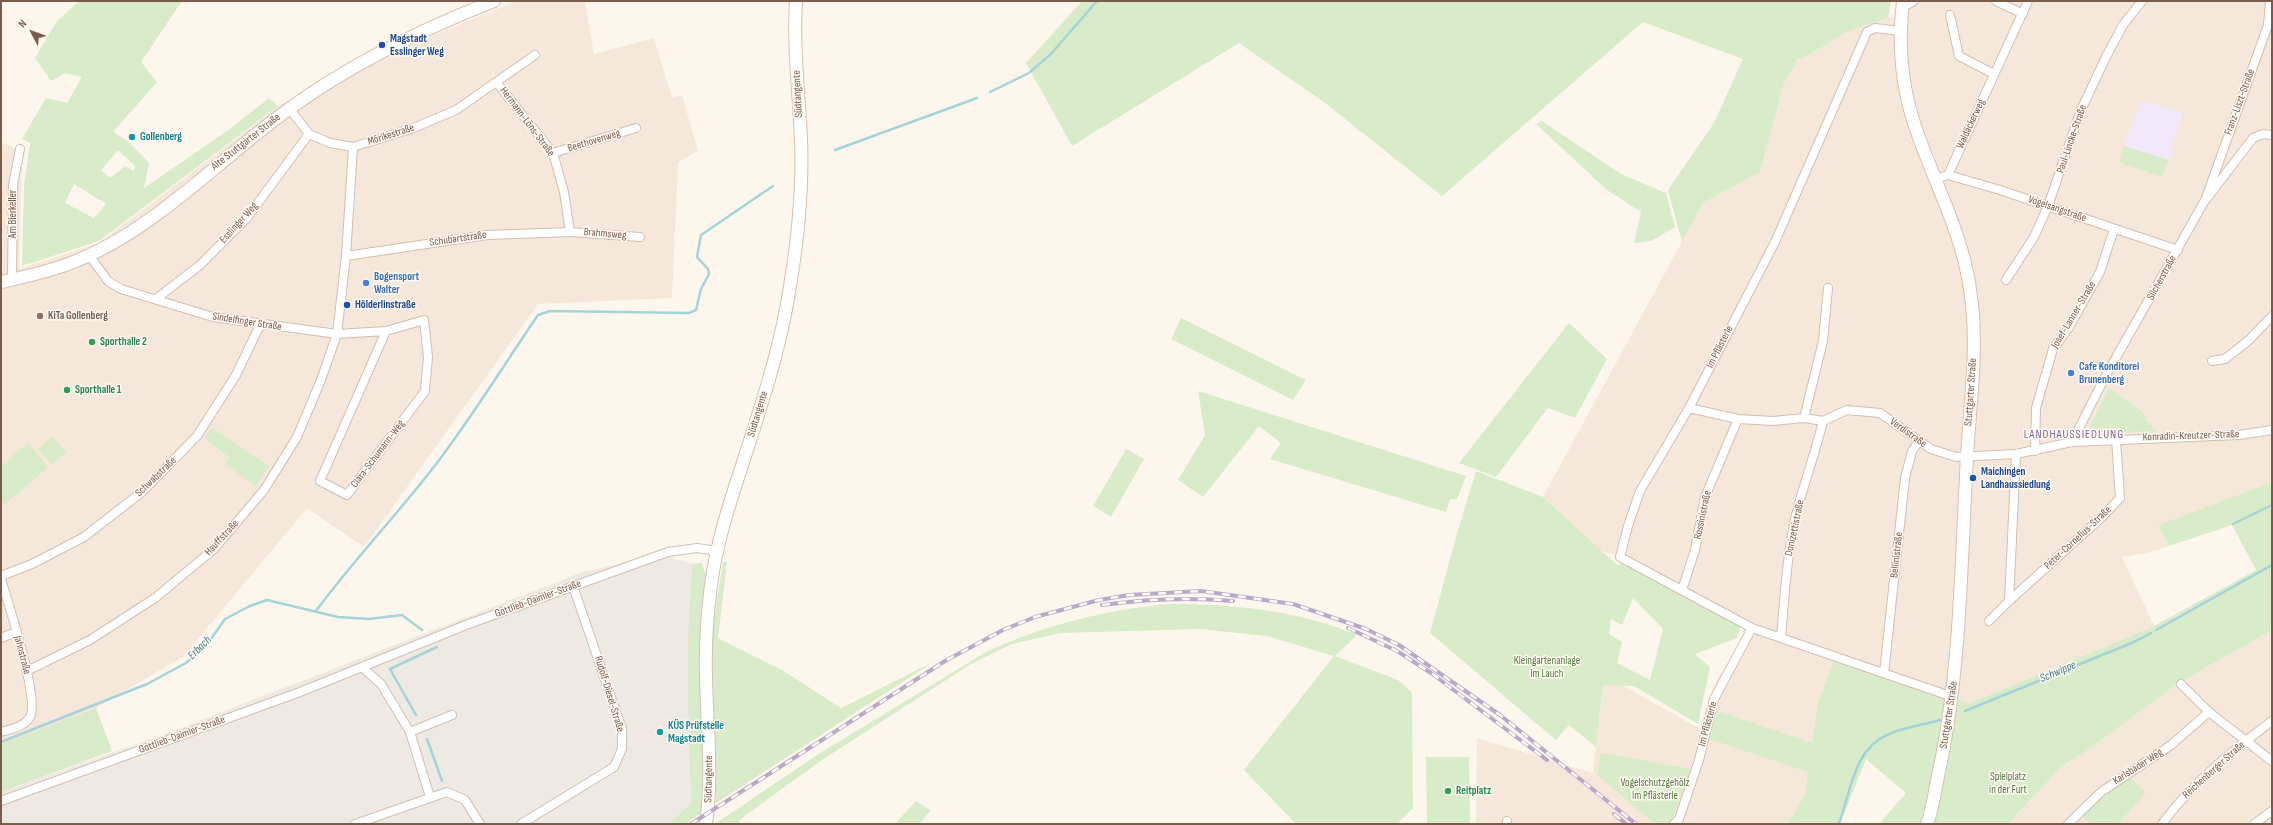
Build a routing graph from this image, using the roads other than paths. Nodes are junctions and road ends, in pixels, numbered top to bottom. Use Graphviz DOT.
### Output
graph roads {
  1 [pos="494,1"];
  2 [pos="796,1"];
  3 [pos="1914,1"];
  4 [pos="1996,1"];
  5 [pos="2028,1"];
  6 [pos="2142,1"];
  7 [pos="2270,1"];
  8 [pos="1903,4"];
  9 [pos="2023,14"];
  10 [pos="1950,15"];
  11 [pos="2270,26"];
  12 [pos="1900,31"];
  13 [pos="535,55"];
  14 [pos="1994,74"];
  15 [pos="497,83"];
  16 [pos="289,108"];
  17 [pos="636,128"];
  18 [pos="309,134"];
  19 [pos="2272,135"];
  20 [pos="353,146"];
  21 [pos="20,149"];
  22 [pos="553,153"];
  23 [pos="1948,175"];
  24 [pos="1936,179"];
  25 [pos="2204,202"];
  26 [pos="2048,206"];
  27 [pos="2114,229"];
  28 [pos="570,232"];
  29 [pos="640,237"];
  30 [pos="2178,250"];
  31 [pos="89,255"];
  32 [pos="346,256"];
  33 [pos="2006,280"];
  34 [pos="7,281"];
  35 [pos="1828,288"];
  36 [pos="156,299"];
  37 [pos="2272,316"];
  38 [pos="424,320"];
  39 [pos="260,325"];
  40 [pos="386,331"];
  41 [pos="337,334"];
  42 [pos="2212,361"];
  43 [pos="1689,408"];
  44 [pos="1804,418"];
  45 [pos="1738,419"];
  46 [pos="1823,422"];
  47 [pos="2272,430"];
  48 [pos="2116,439"];
  49 [pos="1919,441"];
  50 [pos="2072,442"];
  51 [pos="2035,451"];
  52 [pos="2016,454"];
  53 [pos="1967,457"];
  54 [pos="717,551"];
  55 [pos="1,576"];
  56 [pos="1,579"];
  57 [pos="573,586"];
  58 [pos="1682,590"];
  59 [pos="2009,601"];
  60 [pos="1989,621"];
  61 [pos="1752,628"];
  62 [pos="16,632"];
  63 [pos="1781,637"];
  64 [pos="1,638"];
  65 [pos="362,666"];
  66 [pos="27,671"];
  67 [pos="1884,673"];
  68 [pos="2181,684"];
  69 [pos="1953,697"];
  70 [pos="2210,712"];
  71 [pos="452,715"];
  72 [pos="2272,721"];
  73 [pos="1,732"];
  74 [pos="410,732"];
  75 [pos="2245,741"];
  76 [pos="2272,761"];
  77 [pos="1935,787"];
  78 [pos="430,797"];
  79 [pos="1,801"];
  80 [pos="2272,811"];
  81 [pos="355,824"];
  82 [pos="480,824"];
  83 [pos="521,824"];
  84 [pos="706,824"];
  85 [pos="1674,824"];
  86 [pos="1918,824"];
  87 [pos="1927,824"];
  88 [pos="2068,824"];
  89 [pos="2162,824"];
  90 [pos="2254,824"];
  1 -- 16 [label="main road, Alte Stuttgarter Straße"];
  2 -- 54 [label="main road, Südtangente"];
  3 -- 8 [label="street, Stuttgarter Straße"];
  4 -- 9 [label="street"];
  5 -- 9 [label="street, Waldäckerweg"];
  6 -- 26 [label="street, Paul-Lincke-Straße"];
  7 -- 11 [label="street, Franz-Liszt-Straße"];
  8 -- 12 [label="main road, Stuttgarter Straße"];
  9 -- 14 [label="street, Waldäckerweg"];
  10 -- 14 [label="street"];
  11 -- 25 [label="street, Franz-Liszt-Straße"];
  12 -- 24 [label="main road, Stuttgarter Straße"];
  12 -- 43 [label="street, Im Pflästerle"];
  13 -- 15 [label="street, Mörikestraße"];
  14 -- 23 [label="street, Waldäckerweg"];
  15 -- 20 [label="street, Mörikestraße"];
  15 -- 22 [label="street, Hermann-Löns-Straße"];
  16 -- 18 [label="street, Mörikestraße"];
  16 -- 31 [label="main road, Alte Stuttgarter Straße"];
  17 -- 22 [label="street, Beethovenweg"];
  18 -- 20 [label="street, Mörikestraße"];
  18 -- 36 [label="street, Esslinger Weg"];
  19 -- 25 [label="street, Silcherstraße"];
  20 -- 32 [label="street"];
  21 -- 34 [label="street, Am Bierkeller"];
  22 -- 28 [label="street, Hermann-Löns-Straße"];
  23 -- 24 [label="street"];
  23 -- 26 [label="street, Vogelsangstraße"];
  24 -- 53 [label="main road, Stuttgarter Straße"];
  25 -- 30 [label="street, Silcherstraße"];
  26 -- 27 [label="street, Vogelsangstraße"];
  26 -- 33 [label="street, Paul-Lincke-Straße"];
  27 -- 30 [label="street, Vogelsangstraße"];
  27 -- 51 [label="street, Josef-Lanner-Straße"];
  28 -- 29 [label="street, Brahmsweg"];
  28 -- 32 [label="street, Schubartstraße"];
  30 -- 50 [label="street, Silcherstraße"];
  31 -- 34 [label="main road, Alte Stuttgarter Straße"];
  31 -- 36 [label="street, Sindelfinger Straße"];
  32 -- 41 [label="street"];
  35 -- 44 [label="street"];
  36 -- 39 [label="street, Sindelfinger Straße"];
  37 -- 42 [label="street"];
  38 -- 40 [label="street, Sindelfinger Straße"];
  38 -- 40 [label="street, Clara-Schumann-Weg"];
  39 -- 41 [label="street, Sindelfinger Straße"];
  39 -- 55 [label="street, Schwabstraße"];
  40 -- 41 [label="street, Sindelfinger Straße"];
  41 -- 66 [label="street, Hauffstraße"];
  43 -- 45 [label="street"];
  43 -- 58 [label="street, Im Pflästerle"];
  44 -- 45 [label="street"];
  44 -- 46 [label="street"];
  45 -- 58 [label="street, Rossinistraße"];
  46 -- 49 [label="street, Verdistraße"];
  46 -- 63 [label="street, Donizettistraße"];
  47 -- 48 [label="street, Konradin-Kreutzer-Straße"];
  48 -- 50 [label="street, Konradin-Kreutzer-Straße"];
  48 -- 59 [label="street, Peter-Cornelius-Straße"];
  49 -- 53 [label="street, Verdistraße"];
  49 -- 67 [label="street, Bellinistraße"];
  50 -- 51 [label="street, Konradin-Kreutzer-Straße"];
  51 -- 52 [label="street, Konradin-Kreutzer-Straße"];
  52 -- 53 [label="street, Konradin-Kreutzer-Straße"];
  52 -- 59 [label="street"];
  53 -- 69 [label="main road, Stuttgarter Straße"];
  54 -- 57 [label="street, Gottlieb-Daimler-Straße"];
  54 -- 84 [label="main road, Südtangente"];
  56 -- 62 [label="street, Jahnstraße"];
  57 -- 65 [label="street, Gottlieb-Daimler-Straße"];
  57 -- 83 [label="street, Rudolf-Diesel-Straße"];
  58 -- 61 [label="street, Im Pflästerle"];
  59 -- 60 [label="street, Peter-Cornelius-Straße"];
  61 -- 63 [label="street, Im Pflästerle"];
  61 -- 85 [label="street, Im Pflästerle"];
  62 -- 64 [label="street"];
  62 -- 66 [label="street, Jahnstraße"];
  63 -- 67 [label="street, Im Pflästerle"];
  65 -- 74 [label="street"];
  65 -- 79 [label="street, Gottlieb-Daimler-Straße"];
  66 -- 73 [label="street, Jahnstraße"];
  67 -- 69 [label="street, Im Pflästerle"];
  68 -- 70 [label="street"];
  69 -- 77 [label="main road, Stuttgarter Straße"];
  70 -- 75 [label="street"];
  70 -- 88 [label="street, Karlsbader Weg"];
  71 -- 74 [label="street"];
  72 -- 75 [label="street, Reichenberger Straße"];
  74 -- 78 [label="street"];
  75 -- 76 [label="street"];
  75 -- 89 [label="street, Reichenberger Straße"];
  77 -- 86 [label="main road, Stuttgarter Straße"];
  77 -- 87 [label="main road, Stuttgarter Straße"];
  78 -- 81 [label="street"];
  78 -- 82 [label="street"];
  80 -- 90 [label="street"];
}
